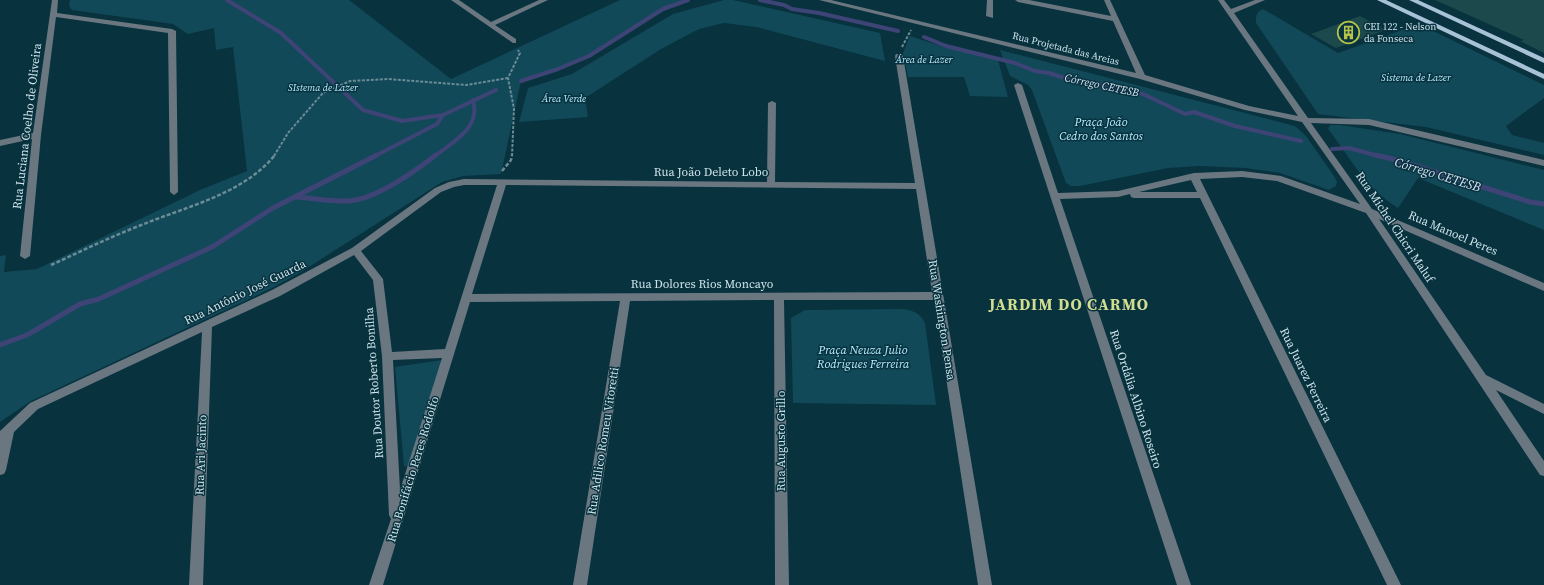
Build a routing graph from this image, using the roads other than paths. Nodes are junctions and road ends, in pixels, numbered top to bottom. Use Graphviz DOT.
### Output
graph roads {
  1 [pos="55,0"];
  2 [pos="454,0"];
  3 [pos="545,0"];
  4 [pos="822,0"];
  5 [pos="990,0"];
  6 [pos="1018,0"];
  7 [pos="1107,0"];
  8 [pos="1222,0"];
  9 [pos="1262,0"];
  10 [pos="1380,0"];
  11 [pos="1412,0"];
  12 [pos="1230,12"];
  13 [pos="54,15"];
  14 [pos="990,16"];
  15 [pos="1116,19"];
  16 [pos="490,25"];
  17 [pos="513,41"];
  18 [pos="899,56"];
  19 [pos="1544,61"];
  20 [pos="1142,77"];
  21 [pos="1544,77"];
  22 [pos="1018,85"];
  23 [pos="772,103"];
  24 [pos="1305,120"];
  25 [pos="37,135"];
  26 [pos="0,143"];
  27 [pos="1544,163"];
  28 [pos="1194,176"];
  29 [pos="502,183"];
  30 [pos="771,185"];
  31 [pos="920,186"];
  32 [pos="174,192"];
  33 [pos="1118,194"];
  34 [pos="1204,195"];
  35 [pos="1054,196"];
  36 [pos="1369,211"];
  37 [pos="355,250"];
  38 [pos="24,256"];
  39 [pos="1544,287"];
  40 [pos="779,296"];
  41 [pos="938,296"];
  42 [pos="626,297"];
  43 [pos="466,298"];
  44 [pos="207,326"];
  45 [pos="449,353"];
  46 [pos="387,356"];
  47 [pos="1481,378"];
  48 [pos="1544,409"];
  49 [pos="9,430"];
  50 [pos="0,438"];
  51 [pos="0,470"];
  52 [pos="1544,471"];
  53 [pos="396,523"];
  54 [pos="196,585"];
  55 [pos="376,585"];
  56 [pos="580,585"];
  57 [pos="782,585"];
  58 [pos="985,585"];
  59 [pos="1184,585"];
  60 [pos="1394,585"];
  1 -- 13 [label="street, Rua Luciana Coelho de Oliveira"];
  2 -- 16 [label="street"];
  3 -- 16 [label="street"];
  4 -- 20 [label="street, Rua Projetada das Areias"];
  5 -- 14 [label="street"];
  6 -- 15 [label="street"];
  7 -- 15 [label="street"];
  8 -- 12 [label="street, Rua Michel Chicri Maluf"];
  9 -- 12 [label="street"];
  10 -- 21 [label="main road"];
  11 -- 19 [label="main road"];
  12 -- 24 [label="street, Rua Michel Chicri Maluf"];
  13 -- 25 [label="street, Rua Luciana Coelho de Oliveira"];
  13 -- 32 [label="street"];
  15 -- 20 [label="street"];
  16 -- 17 [label="street"];
  18 -- 31 [label="street, Rua Washington Pensa"];
  20 -- 24 [label="street, Rua Projetada das Areias"];
  22 -- 35 [label="street, Rua Ordália Albino Roseiro"];
  23 -- 30 [label="street"];
  24 -- 27 [label="street, Rua Projetada das Areias"];
  24 -- 36 [label="street, Rua Michel Chicri Maluf"];
  25 -- 26 [label="street"];
  25 -- 38 [label="street, Rua Luciana Coelho de Oliveira"];
  28 -- 33 [label="street, Rua Manoel Peres"];
  28 -- 34 [label="street, Rua Juarez Ferreira"];
  28 -- 36 [label="street, Rua Manoel Peres"];
  29 -- 30 [label="street, Rua João Deleto Lobo"];
  29 -- 37 [label="street, Rua Antônio José Guarda"];
  29 -- 43 [label="street, Rua Bonifácio Peres Rodolfo"];
  30 -- 31 [label="street, Rua João Deleto Lobo"];
  31 -- 41 [label="street, Rua Washington Pensa"];
  33 -- 34 [label="street, Rua Manoel Peres"];
  33 -- 35 [label="street, Rua Manoel Peres"];
  34 -- 60 [label="street, Rua Juarez Ferreira"];
  35 -- 59 [label="street, Rua Ordália Albino Roseiro"];
  36 -- 39 [label="street, Rua Manoel Peres"];
  36 -- 47 [label="street, Rua Michel Chicri Maluf"];
  37 -- 44 [label="street, Rua Antônio José Guarda"];
  37 -- 46 [label="street, Rua Doutor Roberto Bonilha"];
  40 -- 41 [label="street, Rua Dolores Rios Moncayo"];
  40 -- 42 [label="street, Rua Dolores Rios Moncayo"];
  40 -- 57 [label="street, Rua Augusto Grillo"];
  41 -- 58 [label="street, Rua Washington Pensa"];
  42 -- 43 [label="street, Rua Dolores Rios Moncayo"];
  42 -- 56 [label="street, Rua Adilico Romeu Vitoretti"];
  43 -- 45 [label="street, Rua Bonifácio Peres Rodolfo"];
  44 -- 49 [label="street, Rua Antônio José Guarda"];
  44 -- 54 [label="street, Rua Ari Jacinto"];
  45 -- 46 [label="street"];
  45 -- 53 [label="street, Rua Bonifácio Peres Rodolfo"];
  46 -- 53 [label="street, Rua Doutor Roberto Bonilha"];
  47 -- 48 [label="street"];
  47 -- 52 [label="street, Rua Michel Chicri Maluf"];
  49 -- 50 [label="street, Rua Antônio José Guarda"];
  49 -- 51 [label="street"];
  53 -- 55 [label="street, Rua Bonifácio Peres Rodolfo"];
}
